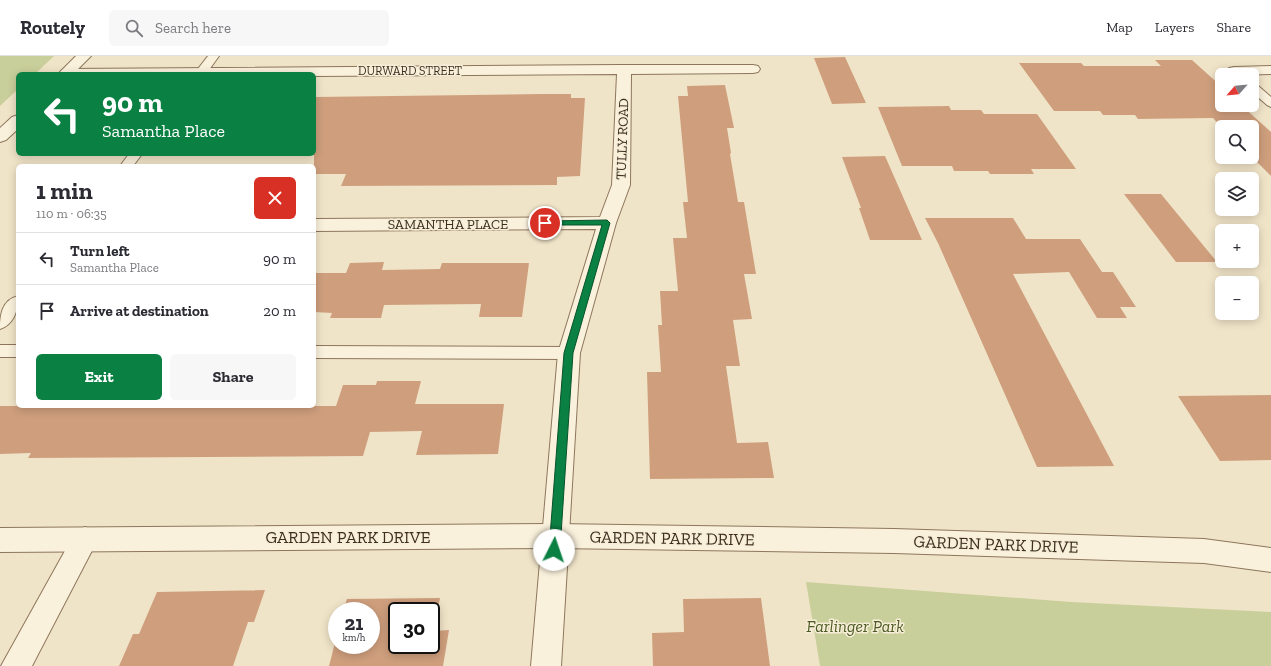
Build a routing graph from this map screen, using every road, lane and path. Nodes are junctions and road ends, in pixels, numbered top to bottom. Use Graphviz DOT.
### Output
graph roads {
  1 [pos="84,56"];
  2 [pos="214,56"];
  3 [pos="624,69"];
  4 [pos="753,69"];
  5 [pos="1271,70"];
  6 [pos="1259,71"];
  7 [pos="67,72"];
  8 [pos="202,72"];
  9 [pos="307,72"];
  10 [pos="1259,92"];
  11 [pos="1271,103"];
  12 [pos="16,122"];
  13 [pos="0,137"];
  14 [pos="134,156"];
  15 [pos="128,164"];
  16 [pos="607,223"];
  17 [pos="316,225"];
  18 [pos="16,303"];
  19 [pos="0,323"];
  20 [pos="0,351"];
  21 [pos="16,351"];
  22 [pos="316,352"];
  23 [pos="569,353"];
  24 [pos="555,536"];
  25 [pos="84,539"];
  26 [pos="0,540"];
  27 [pos="1271,560"];
  28 [pos="16,666"];
  29 [pos="546,666"];
  1 -- 7 [label="street"];
  2 -- 8 [label="lane"];
  3 -- 4 [label="street, DURWARD STREET"];
  3 -- 9 [label="street, DURWARD STREET"];
  3 -- 16 [label="street, TULLY ROAD"];
  5 -- 6 [label="street"];
  10 -- 11 [label="lane"];
  12 -- 13 [label="street"];
  14 -- 15 [label="lane"];
  16 -- 17 [label="street, SAMANTHA PLACE"];
  16 -- 23 [label="street, TULLY ROAD"];
  18 -- 19 [label="lane"];
  20 -- 21 [label="lane"];
  22 -- 23 [label="lane"];
  23 -- 24 [label="street, TULLY ROAD"];
  24 -- 25 [label="street, GARDEN PARK DRIVE"];
  24 -- 27 [label="street, GARDEN PARK DRIVE"];
  24 -- 29 [label="street, TULLY ROAD"];
  25 -- 26 [label="street, GARDEN PARK DRIVE"];
  25 -- 28 [label="street"];
}
